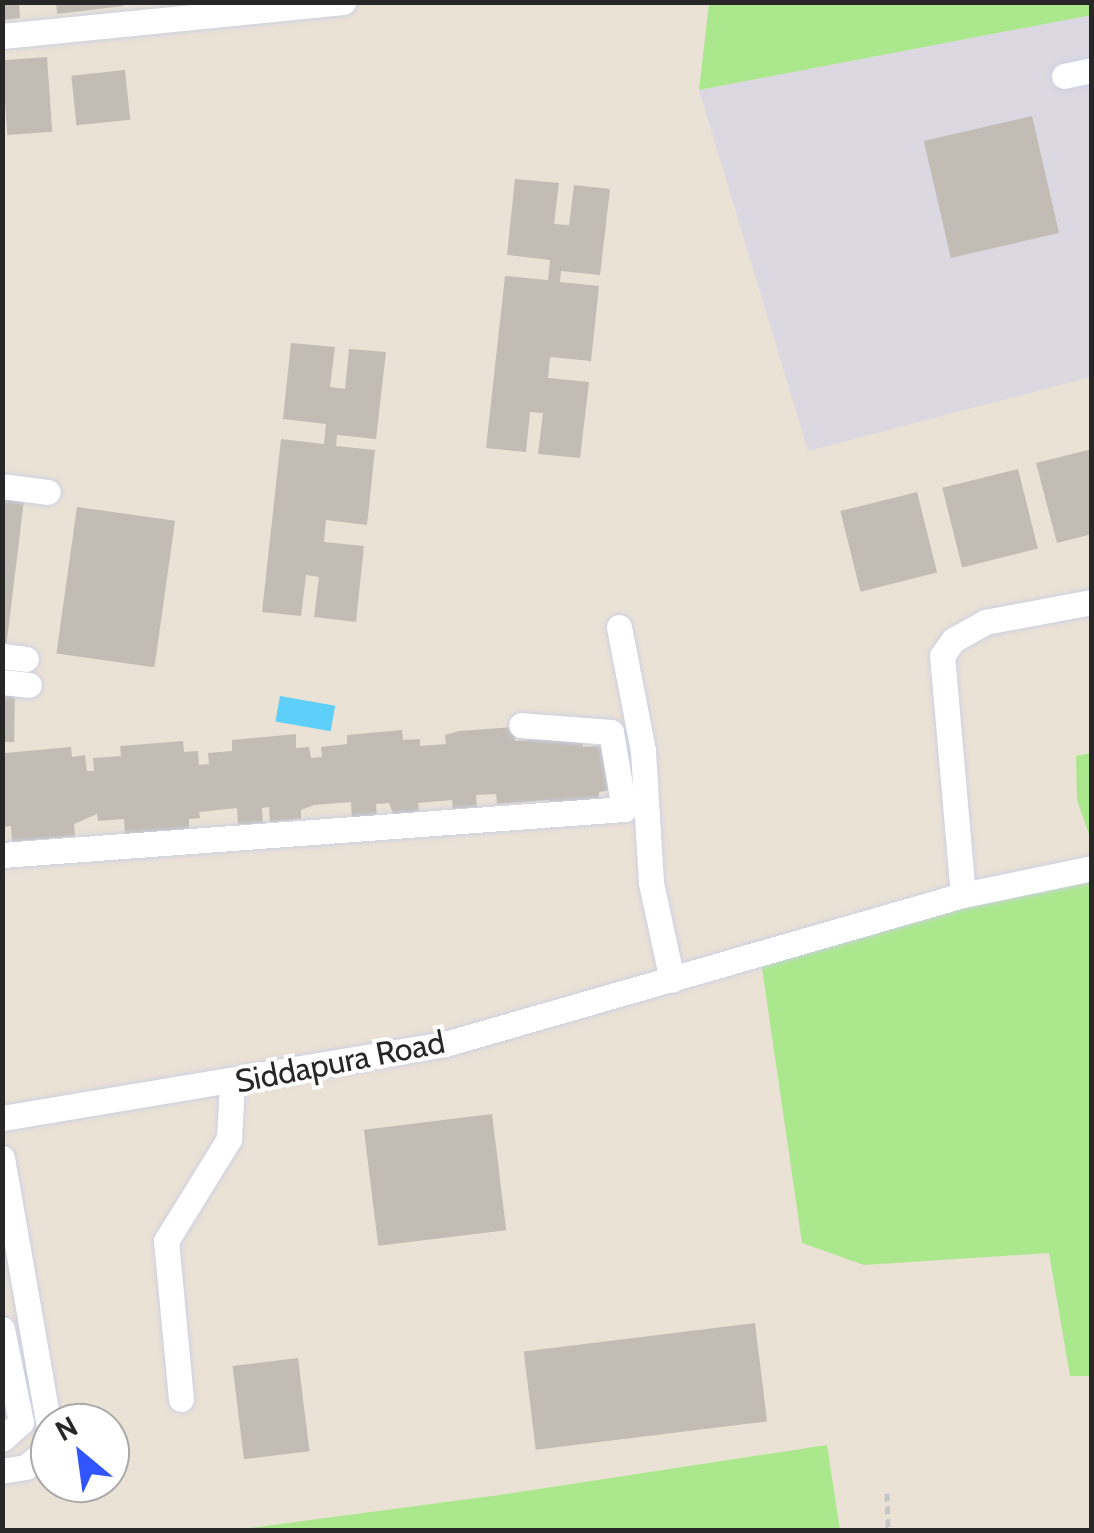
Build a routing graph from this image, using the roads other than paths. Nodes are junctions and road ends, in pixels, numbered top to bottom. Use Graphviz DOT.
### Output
graph roads {
  1 [pos="343,2"];
  2 [pos="145,14"];
  3 [pos="2,36"];
  4 [pos="1092,70"];
  5 [pos="1064,76"];
  6 [pos="2,486"];
  7 [pos="48,492"];
  8 [pos="1092,602"];
  9 [pos="620,626"];
  10 [pos="19,666"];
  11 [pos="2,682"];
  12 [pos="521,725"];
  13 [pos="2,855"];
  14 [pos="1092,868"];
  15 [pos="963,895"];
  16 [pos="672,980"];
  17 [pos="232,1083"];
  18 [pos="2,1118"];
  19 [pos="2,1158"];
  20 [pos="2,1329"];
  21 [pos="181,1399"];
  22 [pos="2,1440"];
  23 [pos="2,1472"];
  1 -- 2 [label="street"];
  2 -- 3 [label="street"];
  4 -- 5 [label="street"];
  6 -- 7 [label="street"];
  8 -- 15 [label="street"];
  9 -- 16 [label="street"];
  10 -- 11 [label="street"];
  12 -- 13 [label="street"];
  14 -- 15 [label="street, Siddapura Road"];
  15 -- 16 [label="street, Siddapura Road"];
  16 -- 17 [label="street, Siddapura Road"];
  17 -- 18 [label="street, Siddapura Road"];
  17 -- 21 [label="street"];
  19 -- 23 [label="street"];
  20 -- 22 [label="street"];
}
